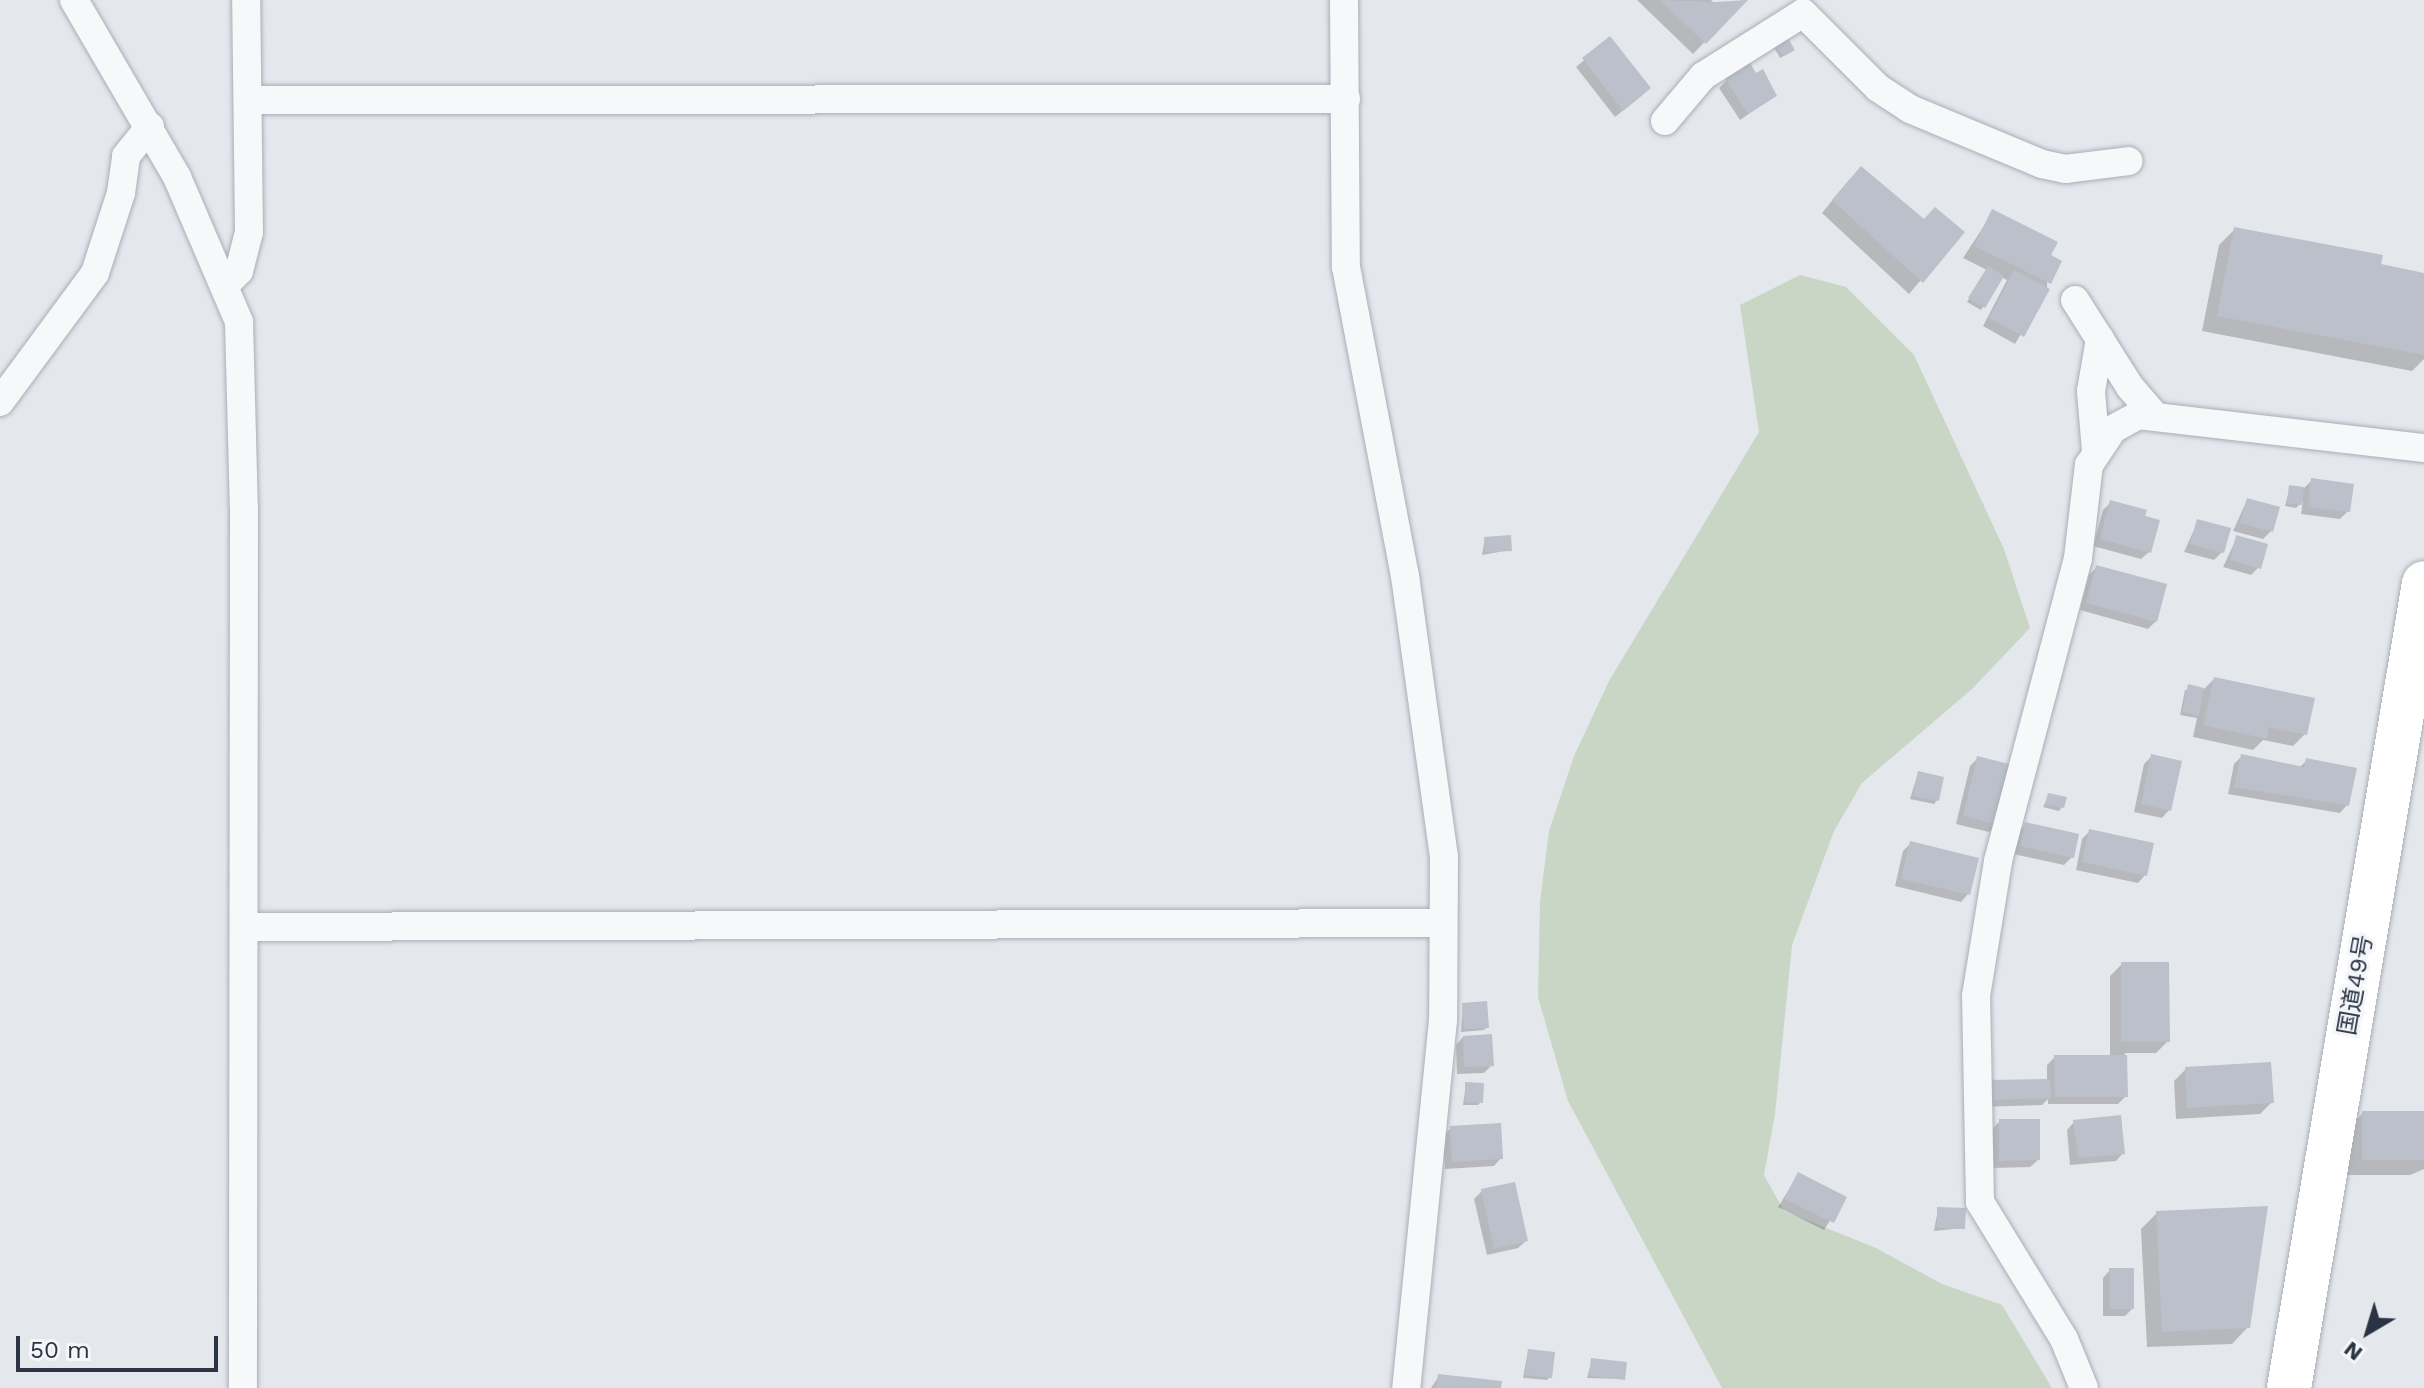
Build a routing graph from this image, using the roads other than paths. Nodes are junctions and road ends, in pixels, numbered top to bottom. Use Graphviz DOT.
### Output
graph roads {
  1 [pos="74,0"];
  2 [pos="246,0"];
  3 [pos="1344,0"];
  4 [pos="1346,99"];
  5 [pos="248,100"];
  6 [pos="1665,121"];
  7 [pos="150,126"];
  8 [pos="2129,161"];
  9 [pos="227,283"];
  10 [pos="2075,300"];
  11 [pos="2100,339"];
  12 [pos="0,402"];
  13 [pos="2155,416"];
  14 [pos="2424,448"];
  15 [pos="2096,451"];
  16 [pos="2424,583"];
  17 [pos="1440,923"];
  18 [pos="245,927"];
  19 [pos="243,1388"];
  20 [pos="1406,1388"];
  21 [pos="2084,1388"];
  22 [pos="2289,1388"];
  1 -- 7 [label="street"];
  2 -- 5 [label="street"];
  3 -- 4 [label="street"];
  4 -- 5 [label="street"];
  4 -- 17 [label="street"];
  5 -- 9 [label="street"];
  6 -- 8 [label="street"];
  7 -- 9 [label="street"];
  7 -- 12 [label="street"];
  9 -- 18 [label="street"];
  10 -- 11 [label="street"];
  11 -- 13 [label="street"];
  11 -- 15 [label="street"];
  13 -- 14 [label="street"];
  13 -- 15 [label="street"];
  15 -- 21 [label="street"];
  16 -- 22 [label="highway, 国道49号"];
  17 -- 18 [label="street"];
  17 -- 20 [label="street"];
  18 -- 19 [label="street"];
}
